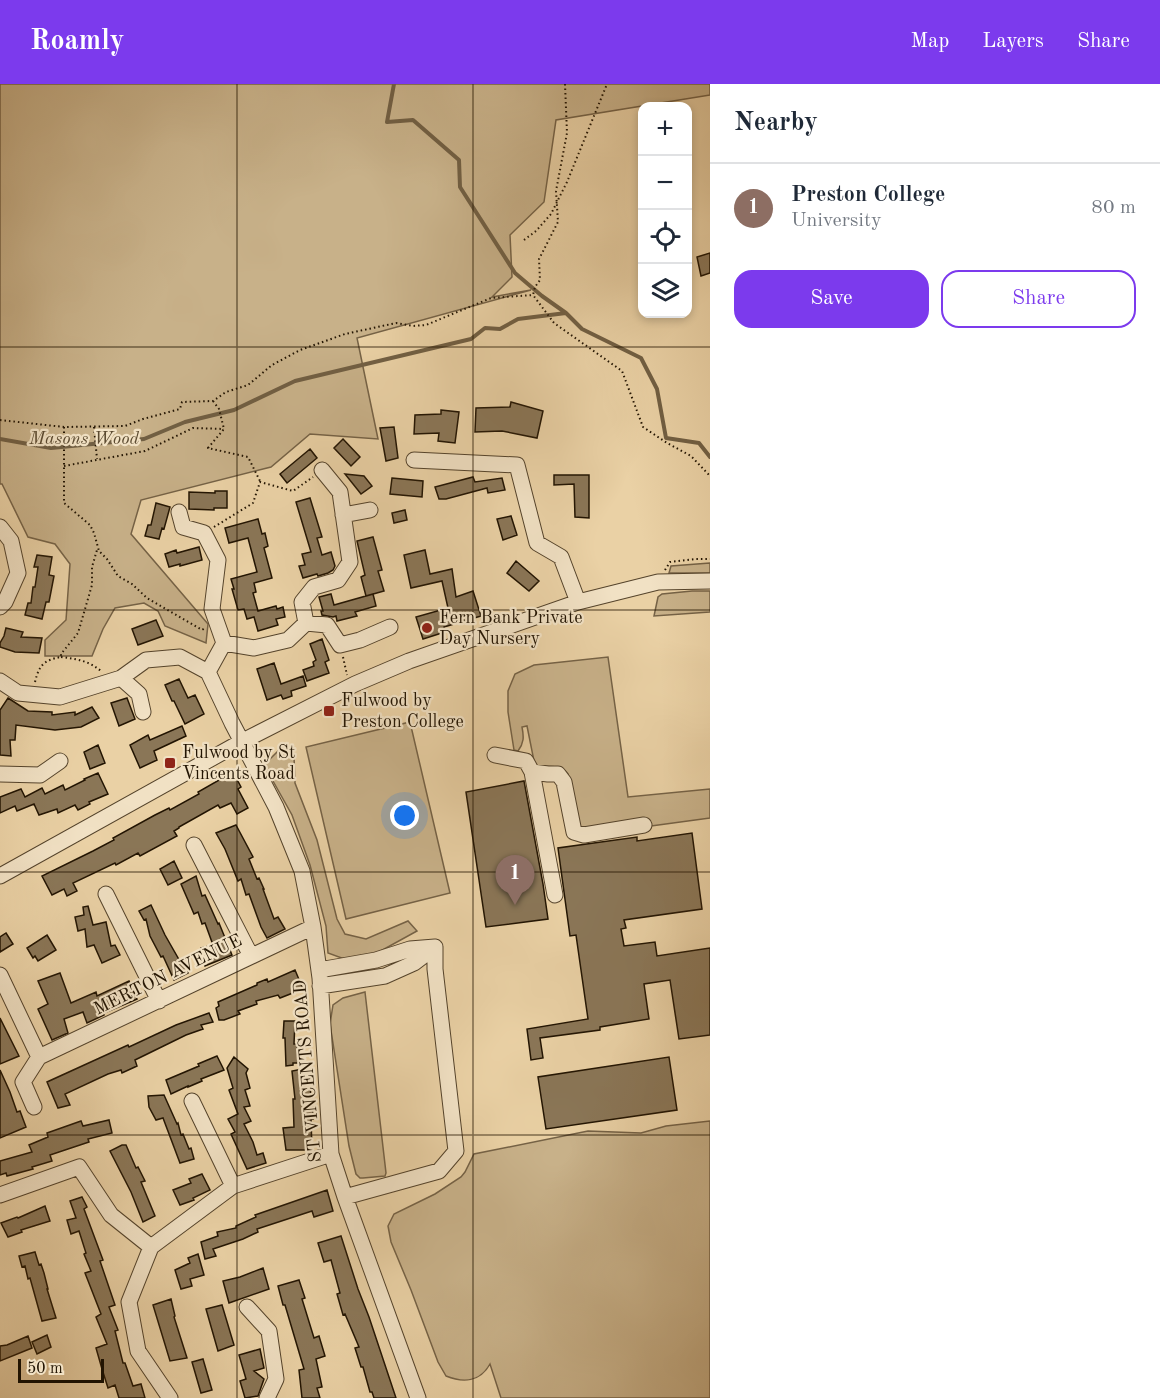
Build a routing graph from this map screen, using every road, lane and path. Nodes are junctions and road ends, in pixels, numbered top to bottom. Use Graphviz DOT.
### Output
graph roads {
  1 [pos="565,84"];
  2 [pos="607,84"];
  3 [pos="556,204"];
  4 [pos="524,240"];
  5 [pos="533,293"];
  6 [pos="213,401"];
  7 [pos="0,420"];
  8 [pos="64,427"];
  9 [pos="94,427"];
  10 [pos="224,429"];
  11 [pos="97,459"];
  12 [pos="414,460"];
  13 [pos="64,466"];
  14 [pos="322,470"];
  15 [pos="710,476"];
  16 [pos="260,482"];
  17 [pos="370,510"];
  18 [pos="179,512"];
  19 [pos="343,515"];
  20 [pos="0,526"];
  21 [pos="204,533"];
  22 [pos="98,548"];
  23 [pos="710,559"];
  24 [pos="710,581"];
  25 [pos="658,582"];
  26 [pos="578,602"];
  27 [pos="0,607"];
  28 [pos="217,622"];
  29 [pos="306,623"];
  30 [pos="390,627"];
  31 [pos="224,643"];
  32 [pos="340,645"];
  33 [pos="61,657"];
  34 [pos="208,672"];
  35 [pos="115,680"];
  36 [pos="0,681"];
  37 [pos="350,687"];
  38 [pos="32,693"];
  39 [pos="143,712"];
  40 [pos="241,742"];
  41 [pos="495,755"];
  42 [pos="60,761"];
  43 [pos="532,772"];
  44 [pos="0,774"];
  45 [pos="644,825"];
  46 [pos="194,845"];
  47 [pos="0,876"];
  48 [pos="106,894"];
  49 [pos="555,895"];
  50 [pos="313,927"];
  51 [pos="435,947"];
  52 [pos="251,956"];
  53 [pos="319,969"];
  54 [pos="0,975"];
  55 [pos="320,986"];
  56 [pos="159,1000"];
  57 [pos="39,1058"];
  58 [pos="192,1101"];
  59 [pos="34,1107"];
  60 [pos="331,1154"];
  61 [pos="233,1186"];
  62 [pos="0,1195"];
  63 [pos="345,1197"];
  64 [pos="151,1247"];
  65 [pos="248,1307"];
  66 [pos="171,1398"];
  67 [pos="267,1398"];
  68 [pos="418,1398"];
  1 -- 3 [label="path"];
  2 -- 3 [label="path"];
  3 -- 4 [label="path"];
  3 -- 5 [label="path"];
  5 -- 6 [label="path"];
  5 -- 15 [label="path"];
  6 -- 9 [label="path"];
  6 -- 10 [label="path"];
  7 -- 8 [label="path"];
  8 -- 9 [label="path"];
  8 -- 13 [label="path"];
  9 -- 11 [label="path"];
  10 -- 11 [label="path"];
  10 -- 16 [label="path"];
  11 -- 13 [label="path"];
  12 -- 26 [label="street"];
  13 -- 22 [label="path"];
  14 -- 16 [label="path"];
  14 -- 19 [label="street"];
  16 -- 21 [label="path"];
  17 -- 19 [label="street"];
  18 -- 21 [label="street"];
  19 -- 29 [label="street"];
  20 -- 27 [label="street"];
  21 -- 28 [label="street"];
  22 -- 28 [label="path"];
  22 -- 33 [label="path"];
  23 -- 25 [label="path"];
  24 -- 25 [label="street"];
  25 -- 26 [label="street"];
  26 -- 37 [label="street"];
  28 -- 31 [label="street"];
  29 -- 31 [label="street"];
  29 -- 32 [label="street"];
  30 -- 32 [label="street"];
  31 -- 34 [label="street"];
  32 -- 37 [label="path"];
  33 -- 35 [label="path"];
  33 -- 38 [label="path"];
  34 -- 35 [label="street"];
  34 -- 40 [label="street, ST VINCENTS ROAD"];
  35 -- 38 [label="street"];
  35 -- 39 [label="street"];
  36 -- 38 [label="street"];
  37 -- 40 [label="street"];
  40 -- 47 [label="street"];
  40 -- 50 [label="street, ST VINCENTS ROAD"];
  41 -- 43 [label="street"];
  42 -- 44 [label="street"];
  43 -- 45 [label="street"];
  43 -- 49 [label="street"];
  46 -- 52 [label="street"];
  48 -- 56 [label="street"];
  50 -- 52 [label="street, MERTON AVENUE"];
  50 -- 53 [label="street, ST VINCENTS ROAD"];
  51 -- 53 [label="street"];
  51 -- 55 [label="street"];
  51 -- 63 [label="street"];
  52 -- 56 [label="street, MERTON AVENUE"];
  53 -- 55 [label="street, ST VINCENTS ROAD"];
  54 -- 57 [label="street"];
  55 -- 60 [label="street, ST VINCENTS ROAD"];
  56 -- 57 [label="street, MERTON AVENUE"];
  57 -- 59 [label="street"];
  58 -- 61 [label="street"];
  60 -- 61 [label="street"];
  60 -- 63 [label="street, ST VINCENTS ROAD"];
  61 -- 64 [label="street"];
  62 -- 64 [label="street"];
  63 -- 68 [label="street, ST VINCENTS ROAD"];
  64 -- 66 [label="street"];
  65 -- 67 [label="street"];
}
